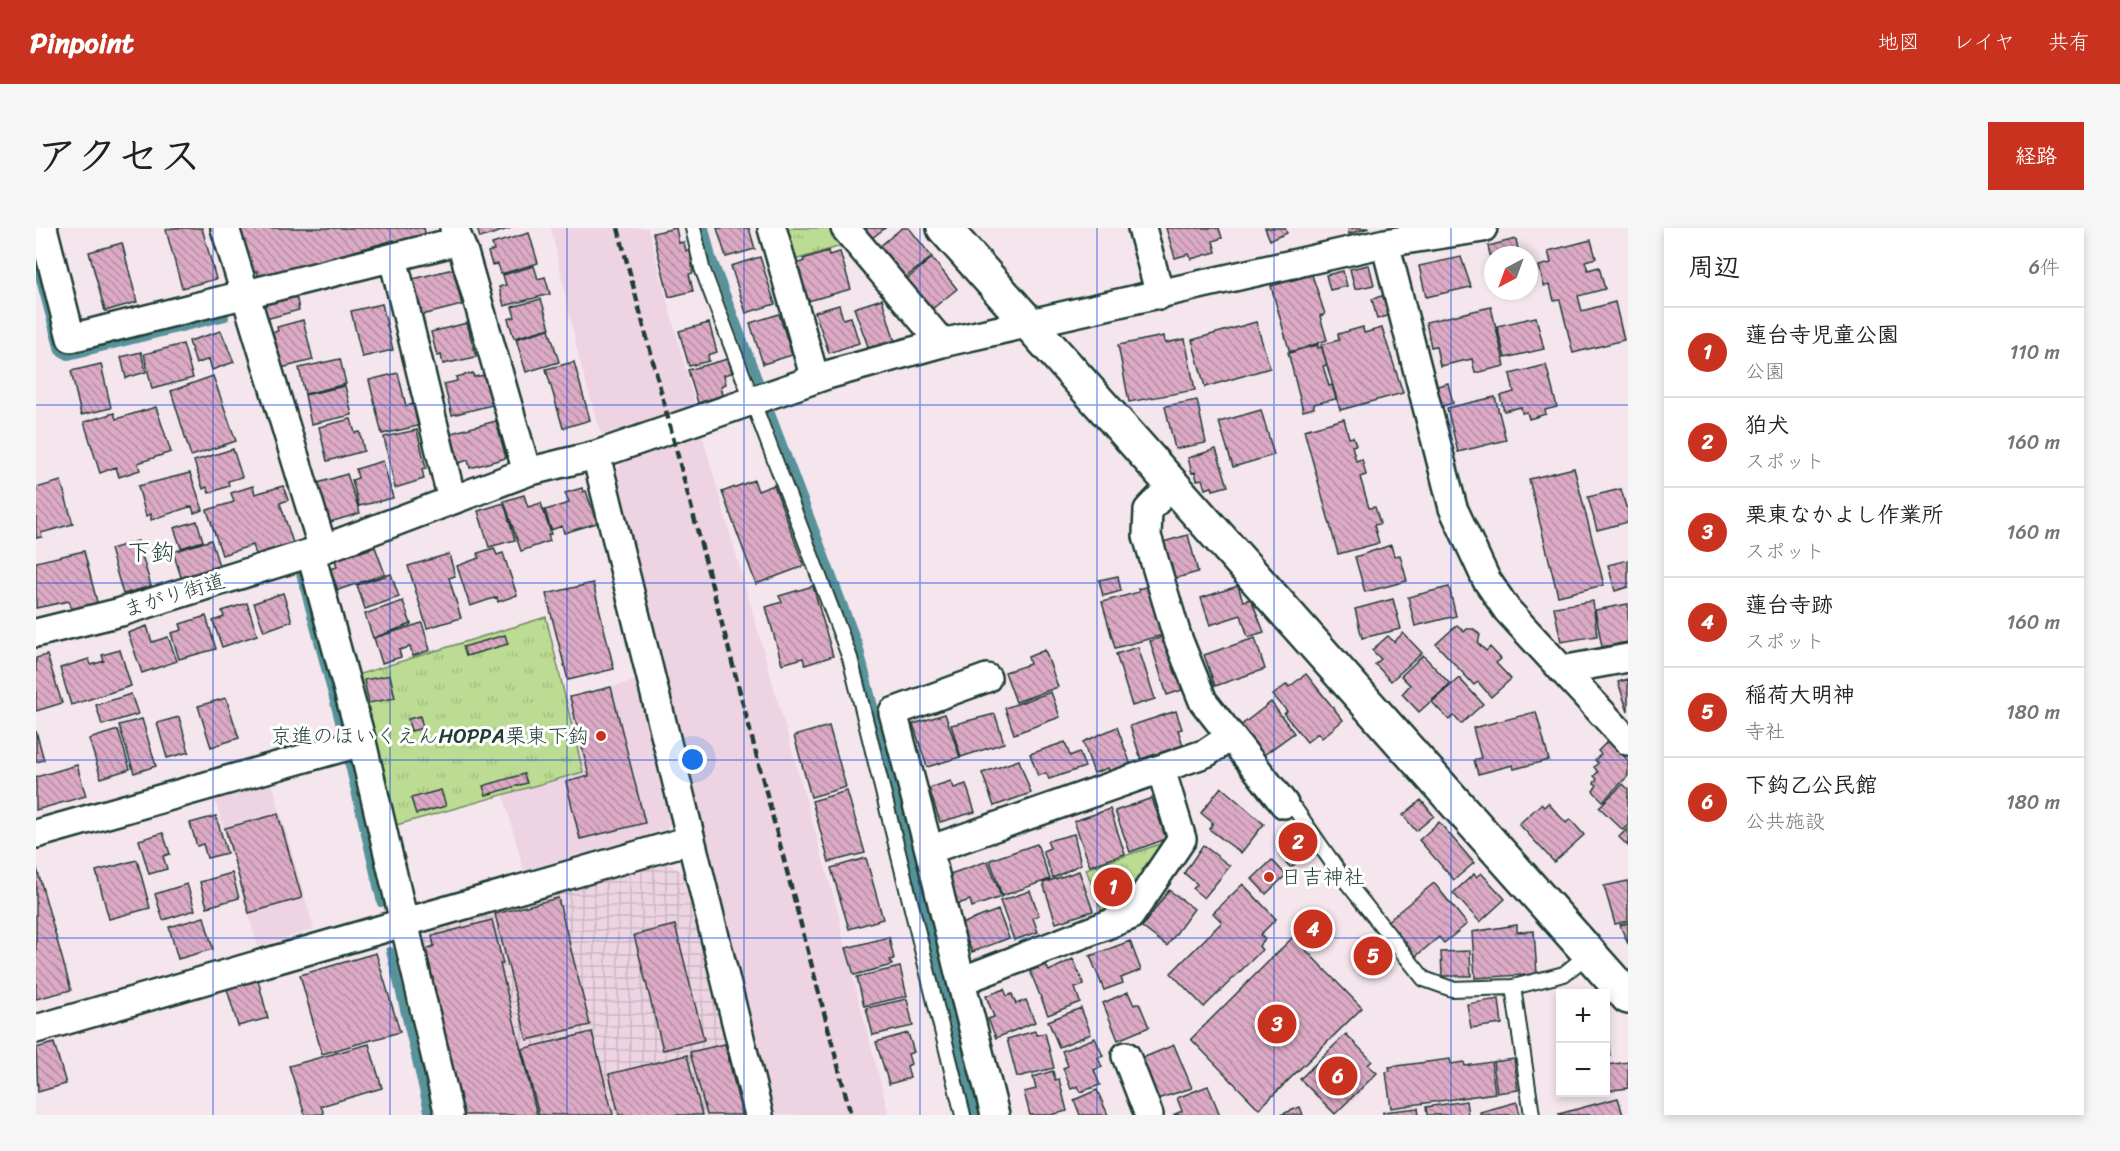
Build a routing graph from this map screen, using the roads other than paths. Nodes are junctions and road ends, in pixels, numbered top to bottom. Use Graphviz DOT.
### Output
graph roads {
  1 [pos="43,228"];
  2 [pos="225,228"];
  3 [pos="693,228"];
  4 [pos="772,228"];
  5 [pos="845,228"];
  6 [pos="944,228"];
  7 [pos="1142,228"];
  8 [pos="1483,228"];
  9 [pos="456,235"];
  10 [pos="1385,243"];
  11 [pos="393,258"];
  12 [pos="1160,295"];
  13 [pos="244,296"];
  14 [pos="1030,324"];
  15 [pos="942,343"];
  16 [pos="815,379"];
  17 [pos="760,399"];
  18 [pos="596,455"];
  19 [pos="527,472"];
  20 [pos="1172,485"];
  21 [pos="452,500"];
  22 [pos="317,551"];
  23 [pos="36,633"];
  24 [pos="1628,658"];
  25 [pos="1562,670"];
  26 [pos="987,678"];
  27 [pos="1230,738"];
  28 [pos="1628,741"];
  29 [pos="362,742"];
  30 [pos="1161,769"];
  31 [pos="1284,804"];
  32 [pos="36,834"];
  33 [pos="690,840"];
  34 [pos="929,850"];
  35 [pos="402,923"];
  36 [pos="1590,954"];
  37 [pos="961,981"];
  38 [pos="1513,987"];
  39 [pos="1628,997"];
  40 [pos="36,1029"];
  41 [pos="1126,1056"];
  42 [pos="449,1115"];
  43 [pos="759,1115"];
  44 [pos="963,1115"];
  45 [pos="996,1115"];
  46 [pos="1149,1115"];
  47 [pos="1532,1115"];
  1 -- 13 [label="street"];
  2 -- 13 [label="street"];
  3 -- 17 [label="lane"];
  4 -- 16 [label="street"];
  5 -- 15 [label="street"];
  6 -- 14 [label="street"];
  7 -- 12 [label="street"];
  8 -- 10 [label="street, まがり街道"];
  9 -- 11 [label="street"];
  9 -- 19 [label="street"];
  10 -- 12 [label="street, まがり街道"];
  10 -- 25 [label="street"];
  11 -- 13 [label="street"];
  11 -- 21 [label="street"];
  12 -- 14 [label="street, まがり街道"];
  13 -- 22 [label="street"];
  14 -- 15 [label="street, まがり街道"];
  14 -- 20 [label="street"];
  15 -- 16 [label="street, まがり街道"];
  16 -- 17 [label="street, まがり街道"];
  17 -- 18 [label="street, まがり街道"];
  17 -- 44 [label="lane"];
  18 -- 19 [label="street, まがり街道"];
  18 -- 33 [label="street"];
  19 -- 21 [label="street, まがり街道"];
  20 -- 27 [label="street"];
  20 -- 36 [label="street"];
  21 -- 22 [label="street, まがり街道"];
  22 -- 23 [label="street, まがり街道"];
  22 -- 29 [label="street"];
  24 -- 25 [label="street"];
  25 -- 28 [label="street"];
  26 -- 34 [label="street"];
  27 -- 30 [label="street"];
  27 -- 31 [label="street"];
  29 -- 32 [label="street"];
  29 -- 35 [label="street"];
  30 -- 34 [label="street"];
  30 -- 37 [label="street"];
  31 -- 38 [label="lane"];
  33 -- 35 [label="street"];
  33 -- 43 [label="street"];
  34 -- 37 [label="street"];
  35 -- 40 [label="street"];
  35 -- 42 [label="street"];
  36 -- 38 [label="lane"];
  36 -- 39 [label="street"];
  37 -- 45 [label="street"];
  38 -- 47 [label="lane"];
  41 -- 46 [label="street"];
}
